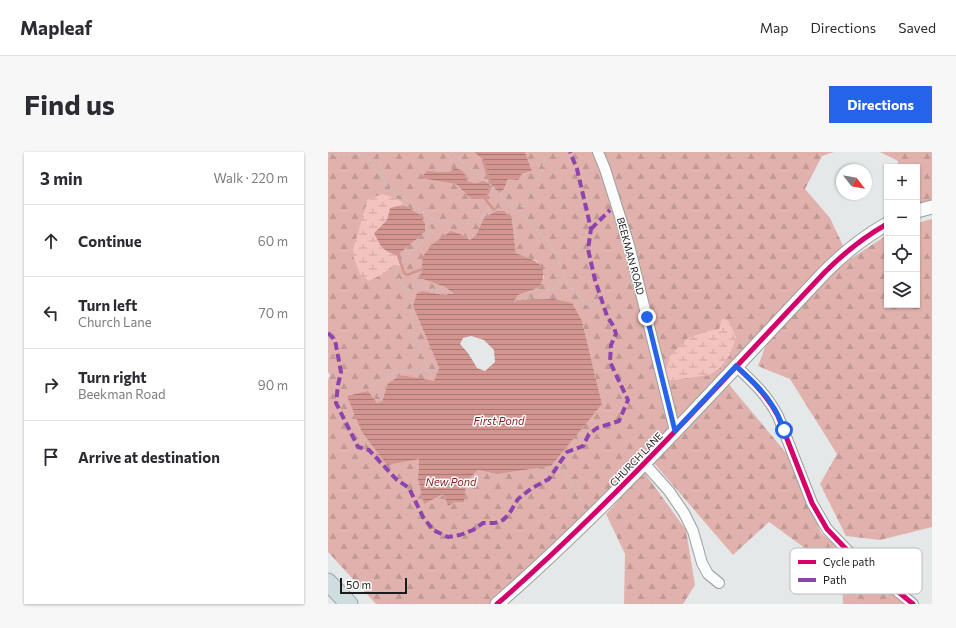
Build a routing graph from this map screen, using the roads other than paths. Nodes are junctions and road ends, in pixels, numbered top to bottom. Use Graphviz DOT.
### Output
graph roads {
  1 [pos="598,152"];
  2 [pos="932,207"];
  3 [pos="920,210"];
  4 [pos="884,226"];
  5 [pos="736,366"];
  6 [pos="675,431"];
  7 [pos="644,463"];
  8 [pos="845,548"];
  9 [pos="328,582"];
  10 [pos="719,583"];
  11 [pos="900,594"];
  12 [pos="349,604"];
  13 [pos="497,604"];
  14 [pos="912,604"];
  1 -- 6 [label="street, BEEKMAN ROAD"];
  2 -- 3 [label="street"];
  4 -- 5 [label="street, CHURCH LANE"];
  5 -- 6 [label="street, CHURCH LANE"];
  5 -- 8 [label="street"];
  6 -- 7 [label="street, CHURCH LANE"];
  7 -- 10 [label="street"];
  7 -- 13 [label="street, CHURCH LANE"];
  9 -- 12 [label="highway"];
  11 -- 14 [label="street"];
}
